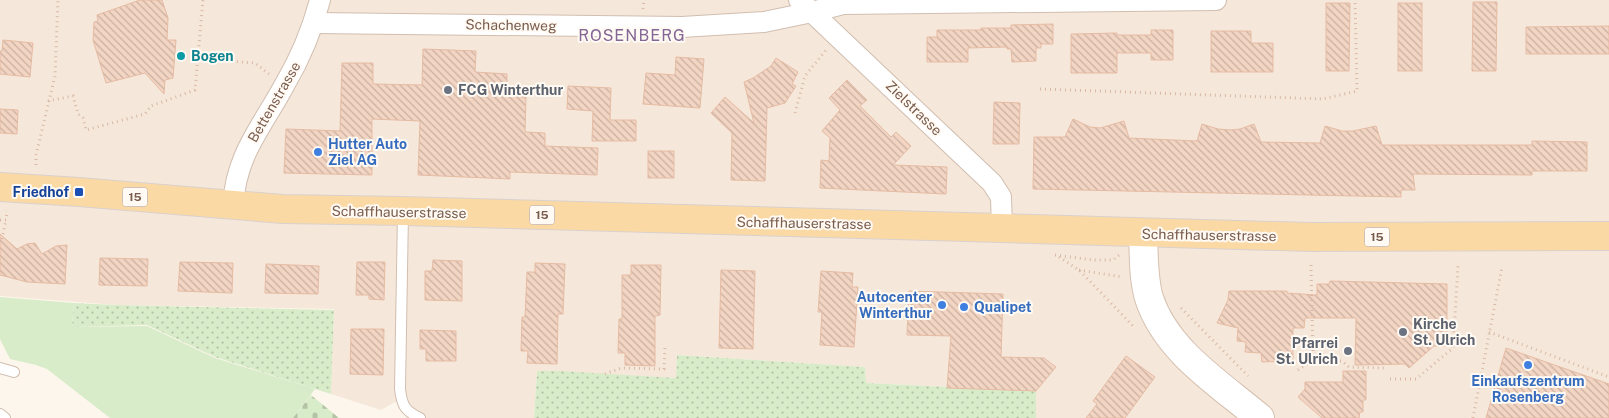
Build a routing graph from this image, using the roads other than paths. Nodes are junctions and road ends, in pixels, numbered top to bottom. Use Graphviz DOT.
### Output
graph roads {
  1 [pos="320,0"];
  2 [pos="1216,0"];
  3 [pos="806,6"];
  4 [pos="314,23"];
  5 [pos="4,199"];
  6 [pos="233,205"];
  7 [pos="404,211"];
  8 [pos="1002,228"];
  9 [pos="1143,233"];
  10 [pos="1609,236"];
  11 [pos="0,368"];
  12 [pos="14,372"];
  13 [pos="0,414"];
  14 [pos="406,415"];
  15 [pos="5,418"];
  16 [pos="420,418"];
  17 [pos="1260,418"];
  1 -- 4 [label="street, Bettenstrasse"];
  2 -- 3 [label="street, Schachenweg"];
  3 -- 4 [label="street, Schachenweg"];
  3 -- 8 [label="street, Zielstrasse"];
  4 -- 6 [label="street, Bettenstrasse"];
  5 -- 6 [label="main road, Schaffhauserstrasse / 15"];
  6 -- 7 [label="main road, Schaffhauserstrasse / 15"];
  7 -- 8 [label="main road, Schaffhauserstrasse / 15"];
  7 -- 14 [label="lane"];
  8 -- 9 [label="main road, Schaffhauserstrasse / 15"];
  9 -- 10 [label="main road, Schaffhauserstrasse / 15"];
  9 -- 17 [label="main road"];
  11 -- 12 [label="lane"];
  13 -- 15 [label="lane"];
  14 -- 16 [label="lane"];
}
